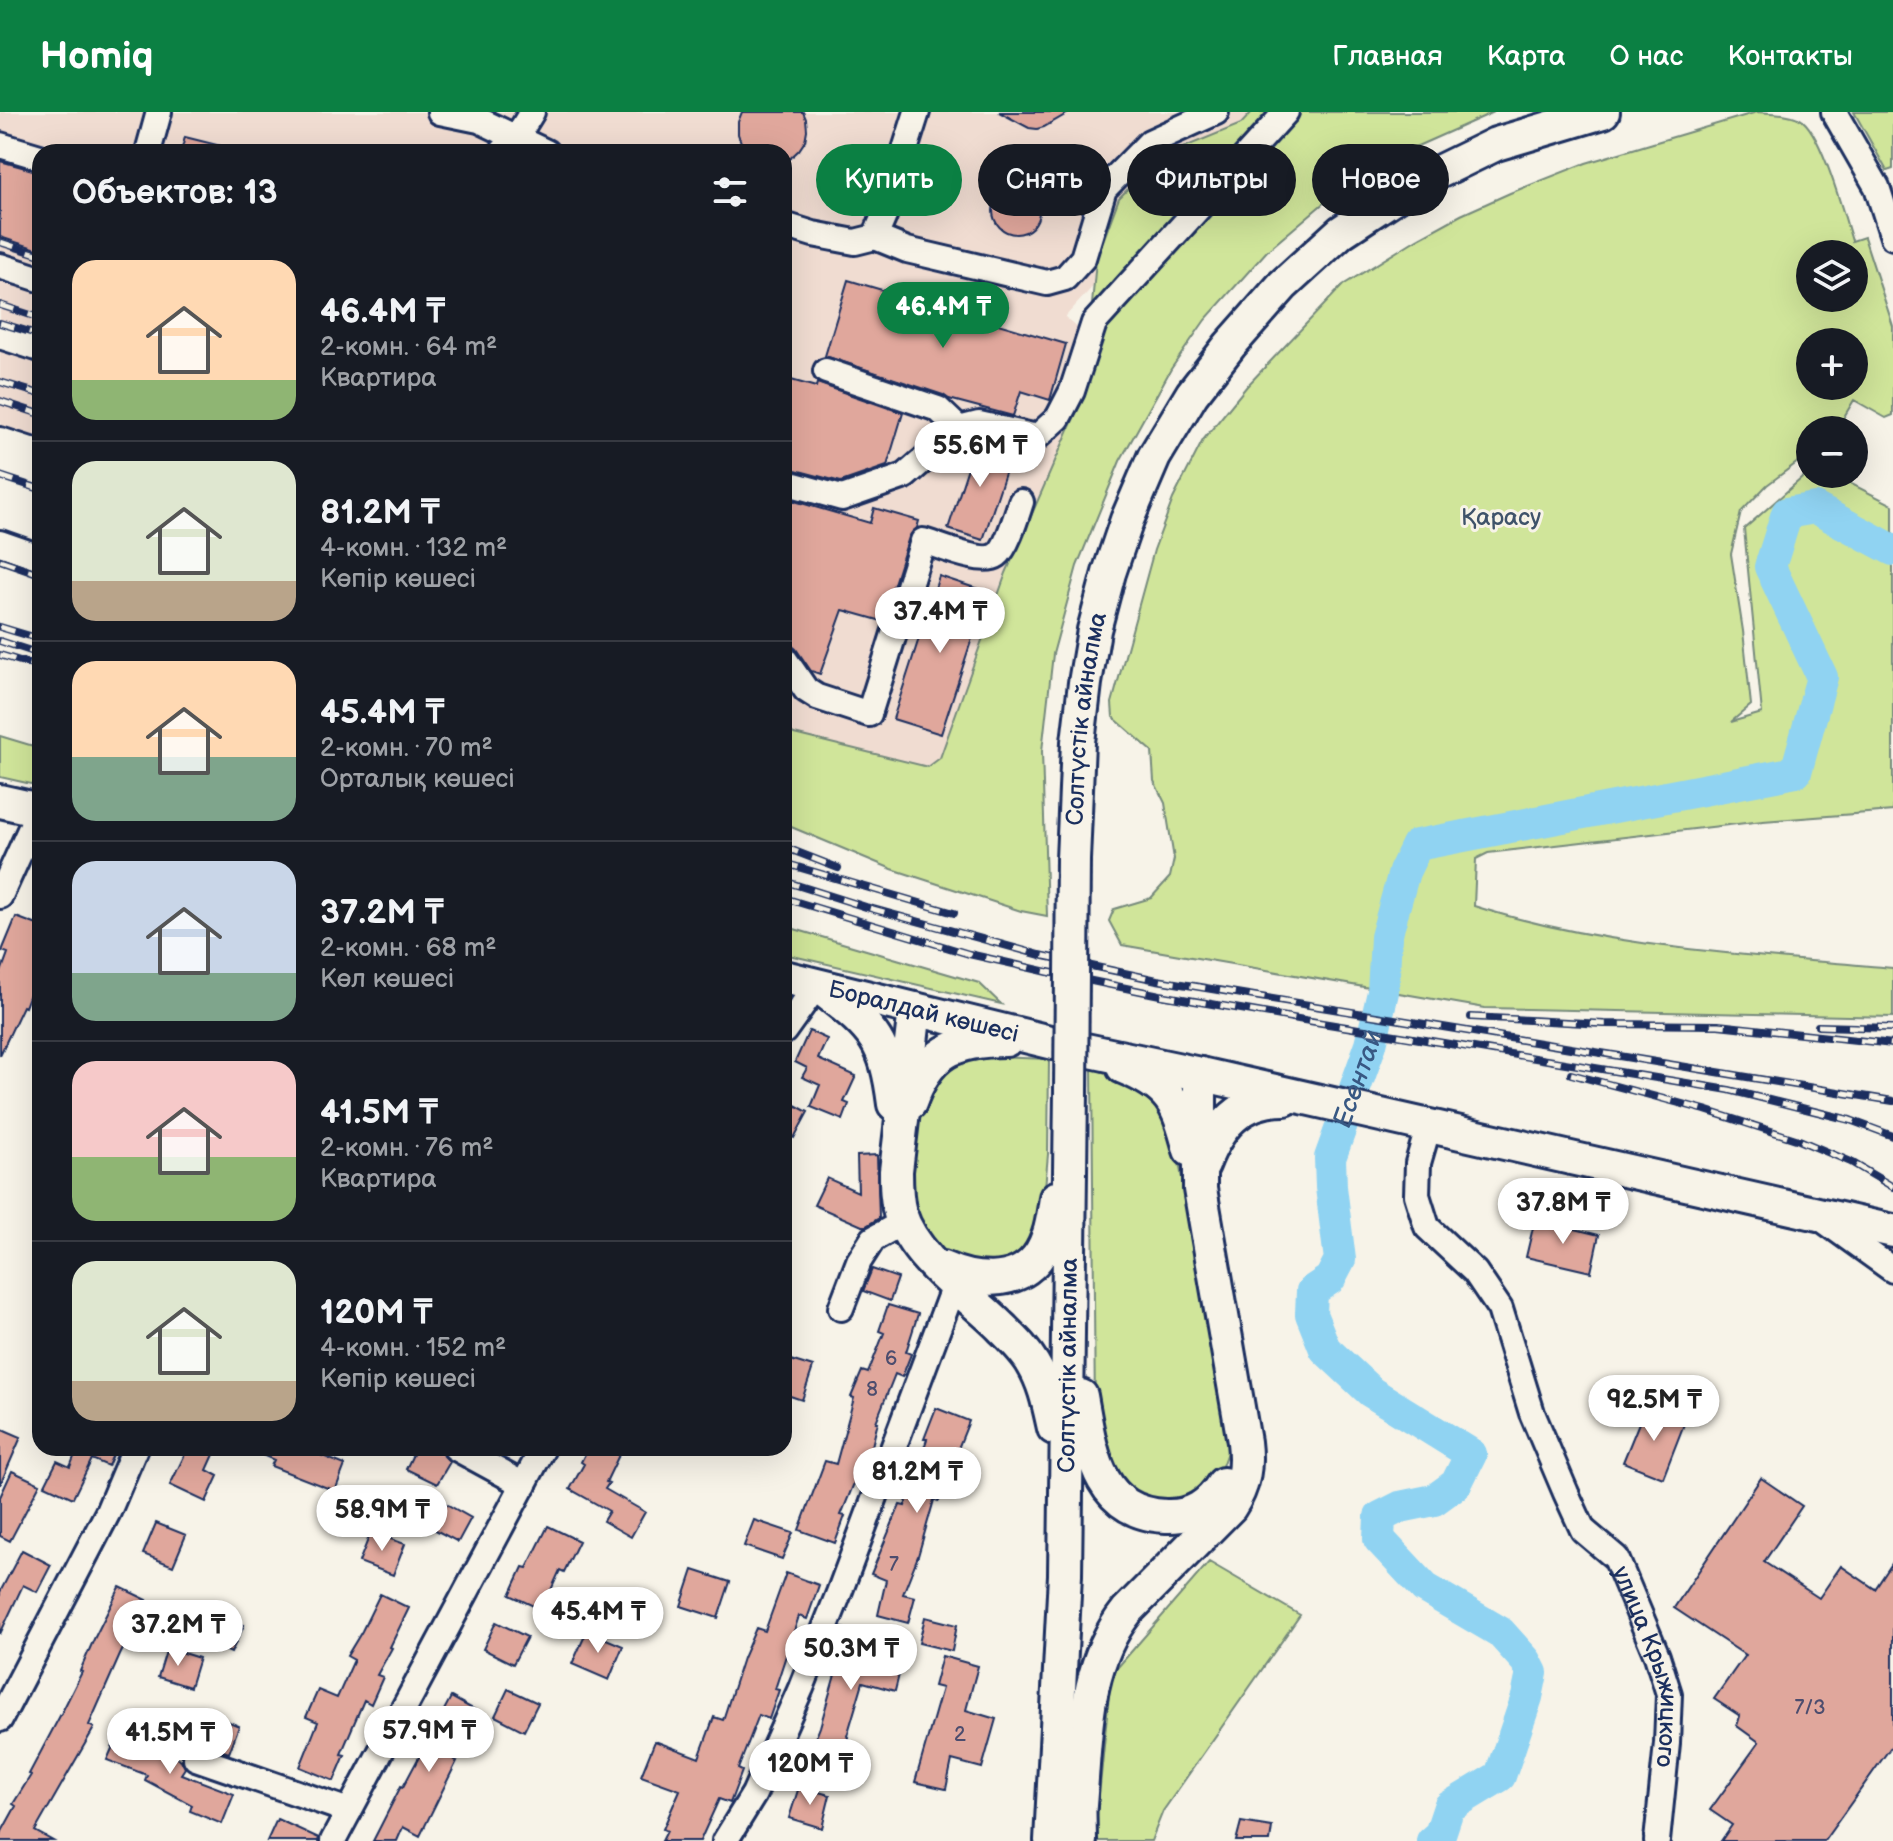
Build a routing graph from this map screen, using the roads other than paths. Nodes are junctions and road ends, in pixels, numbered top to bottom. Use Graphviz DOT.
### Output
graph roads {
  1 [pos="159,112"];
  2 [pos="440,112"];
  3 [pos="532,112"];
  4 [pos="917,112"];
  5 [pos="1216,112"];
  6 [pos="1286,112"];
  7 [pos="1603,112"];
  8 [pos="1834,112"];
  9 [pos="150,144"];
  10 [pos="509,144"];
  11 [pos="515,144"];
  12 [pos="0,145"];
  13 [pos="32,155"];
  14 [pos="1885,184"];
  15 [pos="792,227"];
  16 [pos="875,237"];
  17 [pos="1893,237"];
  18 [pos="0,266"];
  19 [pos="32,276"];
  20 [pos="0,336"];
  21 [pos="32,346"];
  22 [pos="826,371"];
  23 [pos="959,429"];
  24 [pos="0,440"];
  25 [pos="32,450"];
  26 [pos="0,462"];
  27 [pos="32,474"];
  28 [pos="792,484"];
  29 [pos="1021,502"];
  30 [pos="0,543"];
  31 [pos="32,554"];
  32 [pos="792,670"];
  33 [pos="0,801"];
  34 [pos="32,808"];
  35 [pos="32,827"];
  36 [pos="0,896"];
  37 [pos="792,979"];
  38 [pos="817,985"];
  39 [pos="915,1009"];
  40 [pos="792,1020"];
  41 [pos="1071,1046"];
  42 [pos="1200,1074"];
  43 [pos="1316,1100"];
  44 [pos="1071,1103"];
  45 [pos="1429,1125"];
  46 [pos="897,1148"];
  47 [pos="1200,1189"];
  48 [pos="1814,1213"];
  49 [pos="903,1222"];
  50 [pos="1893,1231"];
  51 [pos="1893,1270"];
  52 [pos="956,1280"];
  53 [pos="841,1308"];
  54 [pos="1068,1319"];
  55 [pos="1239,1416"];
  56 [pos="132,1456"];
  57 [pos="471,1456"];
  58 [pos="539,1456"];
  59 [pos="524,1485"];
  60 [pos="1066,1507"];
  61 [pos="1065,1575"];
  62 [pos="0,1719"];
  63 [pos="196,1758"];
  64 [pos="1080,1805"];
  65 [pos="349,1811"];
  66 [pos="333,1841"];
  67 [pos="725,1841"];
  68 [pos="1051,1841"];
  69 [pos="1080,1841"];
  70 [pos="1657,1841"];
  1 -- 9 [label="street"];
  2 -- 10 [label="street"];
  3 -- 11 [label="street"];
  4 -- 16 [label="street"];
  5 -- 16 [label="street"];
  6 -- 23 [label="street"];
  7 -- 44 [label="main road, Солтүстік айналма, bridge"];
  8 -- 14 [label="street"];
  12 -- 13 [label="street"];
  14 -- 17 [label="street"];
  15 -- 16 [label="street"];
  18 -- 19 [label="street"];
  20 -- 21 [label="street"];
  22 -- 23 [label="street"];
  23 -- 28 [label="street"];
  24 -- 25 [label="street"];
  26 -- 27 [label="street"];
  29 -- 32 [label="street"];
  30 -- 31 [label="street"];
  33 -- 34 [label="main road"];
  35 -- 36 [label="street"];
  37 -- 38 [label="main road, Боралдай көшесі"];
  38 -- 39 [label="main road, Боралдай көшесі"];
  38 -- 40 [label="street"];
  38 -- 46 [label="main road"];
  39 -- 41 [label="main road, Боралдай көшесі"];
  39 -- 46 [label="main road"];
  41 -- 42 [label="main road, Боралдай көшесі"];
  41 -- 46 [label="main road"];
  41 -- 47 [label="main road"];
  42 -- 43 [label="main road, Боралдай көшесі"];
  42 -- 47 [label="main road"];
  43 -- 45 [label="main road"];
  43 -- 47 [label="main road"];
  44 -- 52 [label="main road"];
  44 -- 54 [label="main road, Солтүстік айналма"];
  45 -- 48 [label="main road"];
  45 -- 70 [label="street, улица Крыжицкого"];
  46 -- 49 [label="main road"];
  47 -- 55 [label="main road"];
  48 -- 50 [label="main road"];
  48 -- 51 [label="street"];
  49 -- 52 [label="main road"];
  49 -- 53 [label="street"];
  52 -- 60 [label="main road"];
  52 -- 67 [label="street"];
  54 -- 55 [label="main road"];
  54 -- 60 [label="main road, Солтүстік айналма"];
  55 -- 64 [label="main road"];
  56 -- 62 [label="street"];
  57 -- 59 [label="street"];
  58 -- 59 [label="street"];
  59 -- 65 [label="street"];
  60 -- 61 [label="main road, Солтүстік айналма"];
  61 -- 64 [label="main road, Солтүстік айналма"];
  61 -- 68 [label="main road, Солтүстік айналма"];
  63 -- 65 [label="street"];
  64 -- 69 [label="main road, Солтүстік айналма"];
  65 -- 66 [label="street"];
}
